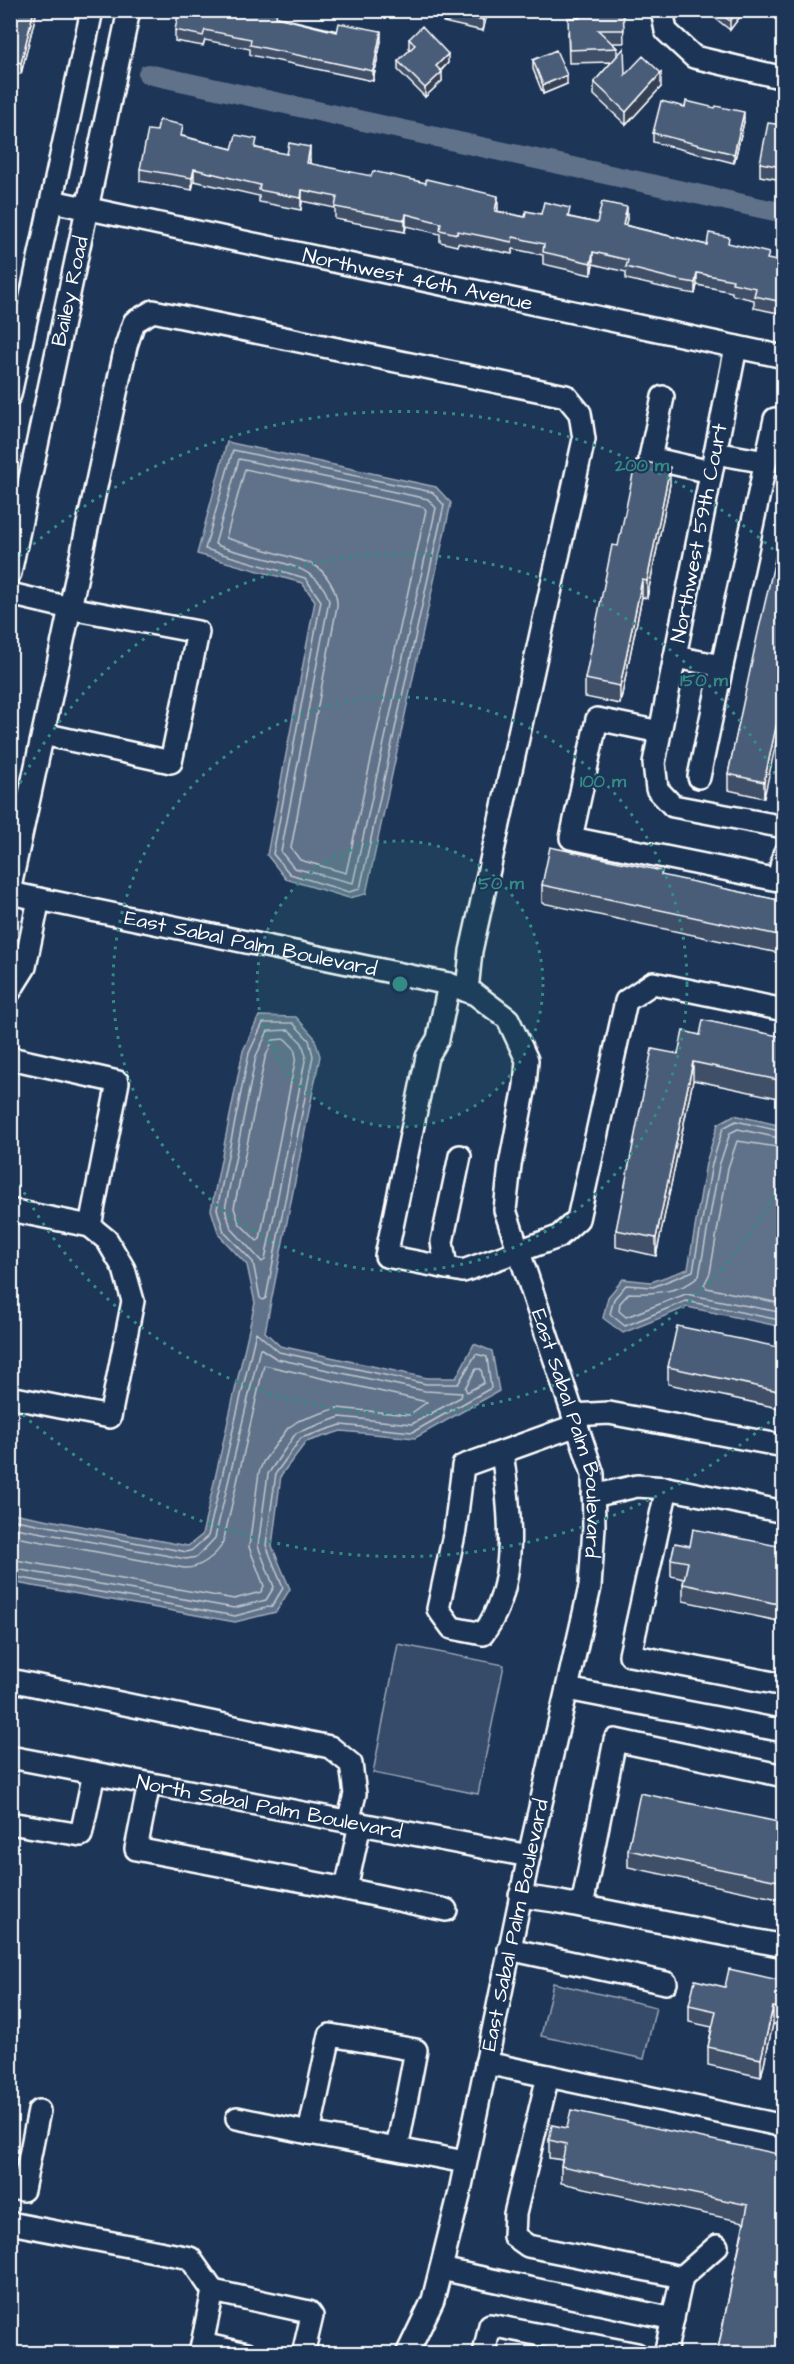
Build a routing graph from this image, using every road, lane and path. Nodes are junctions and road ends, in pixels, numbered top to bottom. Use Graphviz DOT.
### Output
graph roads {
  1 [pos="92,10"];
  2 [pos="129,10"];
  3 [pos="664,21"];
  4 [pos="783,78"];
  5 [pos="52,201"];
  6 [pos="87,208"];
  7 [pos="736,347"];
  8 [pos="783,357"];
  9 [pos="10,395"];
  10 [pos="663,397"];
  11 [pos="775,419"];
  12 [pos="713,462"];
  13 [pos="766,462"];
  14 [pos="10,573"];
  15 [pos="10,594"];
  16 [pos="70,608"];
  17 [pos="675,657"];
  18 [pos="722,666"];
  19 [pos="660,732"];
  20 [pos="43,735"];
  21 [pos="699,777"];
  22 [pos="783,827"];
  23 [pos="783,854"];
  24 [pos="10,887"];
  25 [pos="10,893"];
  26 [pos="39,899"];
  27 [pos="458,988"];
  28 [pos="10,991"];
  29 [pos="783,1010"];
  30 [pos="10,1058"];
  31 [pos="460,1156"];
  32 [pos="10,1210"];
  33 [pos="90,1227"];
  34 [pos="518,1250"];
  35 [pos="446,1268"];
  36 [pos="10,1397"];
  37 [pos="575,1420"];
  38 [pos="783,1446"];
  39 [pos="502,1452"];
  40 [pos="667,1488"];
  41 [pos="593,1496"];
  42 [pos="783,1512"];
  43 [pos="10,1680"];
  44 [pos="783,1685"];
  45 [pos="567,1689"];
  46 [pos="783,1731"];
  47 [pos="10,1757"];
  48 [pos="94,1773"];
  49 [pos="783,1776"];
  50 [pos="149,1784"];
  51 [pos="354,1823"];
  52 [pos="10,1824"];
  53 [pos="529,1856"];
  54 [pos="346,1889"];
  55 [pos="520,1896"];
  56 [pos="582,1906"];
  57 [pos="446,1910"];
  58 [pos="783,1946"];
  59 [pos="509,1949"];
  60 [pos="666,1983"];
  61 [pos="486,2063"];
  62 [pos="548,2076"];
  63 [pos="39,2111"];
  64 [pos="237,2118"];
  65 [pos="783,2126"];
  66 [pos="309,2133"];
  67 [pos="397,2149"];
  68 [pos="465,2162"];
  69 [pos="10,2188"];
  70 [pos="10,2223"];
  71 [pos="717,2246"];
  72 [pos="441,2268"];
  73 [pos="682,2277"];
  74 [pos="213,2291"];
  75 [pos="673,2319"];
  76 [pos="201,2349"];
  77 [pos="247,2354"];
  78 [pos="303,2354"];
  79 [pos="407,2354"];
  80 [pos="484,2354"];
  81 [pos="637,2354"];
  82 [pos="665,2354"];
  1 -- 5 [label="street, Bailey Road"];
  2 -- 6 [label="street, Bailey Road"];
  3 -- 4 [label="street"];
  5 -- 6 [label="street, Northwest 46th Avenue"];
  5 -- 9 [label="street, Bailey Road"];
  6 -- 7 [label="street, Northwest 46th Avenue"];
  6 -- 14 [label="street, Bailey Road"];
  7 -- 8 [label="street, Northwest 46th Avenue"];
  7 -- 12 [label="street, Northwest 59th Court"];
  10 -- 12 [label="street"];
  11 -- 13 [label="street"];
  12 -- 13 [label="street"];
  12 -- 17 [label="street, Northwest 59th Court"];
  13 -- 18 [label="street"];
  15 -- 16 [label="street"];
  16 -- 20 [label="street"];
  16 -- 20 [label="street"];
  16 -- 27 [label="street"];
  17 -- 18 [label="street"];
  17 -- 19 [label="street, Northwest 59th Court"];
  18 -- 21 [label="street"];
  19 -- 22 [label="street, Northwest 59th Court"];
  19 -- 23 [label="street"];
  20 -- 24 [label="street"];
  25 -- 26 [label="street, East Sabal Palm Boulevard"];
  26 -- 27 [label="street, East Sabal Palm Boulevard"];
  26 -- 28 [label="street"];
  27 -- 34 [label="street, East Sabal Palm Boulevard"];
  27 -- 35 [label="street"];
  29 -- 34 [label="street"];
  30 -- 33 [label="street"];
  31 -- 35 [label="street"];
  32 -- 33 [label="street"];
  33 -- 36 [label="street"];
  34 -- 35 [label="street"];
  34 -- 37 [label="street, East Sabal Palm Boulevard"];
  37 -- 38 [label="street"];
  37 -- 39 [label="street"];
  37 -- 41 [label="street, East Sabal Palm Boulevard"];
  39 -- 39 [label="street"];
  40 -- 41 [label="street"];
  40 -- 42 [label="street"];
  40 -- 44 [label="street"];
  41 -- 45 [label="street, East Sabal Palm Boulevard"];
  43 -- 51 [label="street"];
  45 -- 46 [label="street"];
  45 -- 53 [label="street, East Sabal Palm Boulevard"];
  47 -- 48 [label="street, North Sabal Palm Boulevard"];
  48 -- 50 [label="street, North Sabal Palm Boulevard"];
  48 -- 52 [label="street"];
  49 -- 56 [label="street"];
  50 -- 51 [label="street, North Sabal Palm Boulevard"];
  50 -- 54 [label="street"];
  51 -- 53 [label="street, North Sabal Palm Boulevard"];
  51 -- 54 [label="street"];
  53 -- 55 [label="street, East Sabal Palm Boulevard"];
  54 -- 57 [label="street"];
  55 -- 56 [label="street"];
  55 -- 59 [label="street, East Sabal Palm Boulevard"];
  56 -- 58 [label="street"];
  59 -- 60 [label="street"];
  59 -- 61 [label="street, East Sabal Palm Boulevard"];
  61 -- 62 [label="street"];
  61 -- 68 [label="street, East Sabal Palm Boulevard"];
  62 -- 65 [label="street"];
  62 -- 73 [label="street"];
  63 -- 69 [label="street"];
  64 -- 66 [label="street"];
  66 -- 67 [label="street"];
  66 -- 67 [label="street"];
  67 -- 68 [label="street"];
  68 -- 72 [label="street, East Sabal Palm Boulevard"];
  70 -- 74 [label="street"];
  71 -- 73 [label="street"];
  72 -- 75 [label="street"];
  72 -- 79 [label="street, East Sabal Palm Boulevard"];
  73 -- 75 [label="street"];
  74 -- 76 [label="street"];
  74 -- 78 [label="street"];
  75 -- 82 [label="street"];
  76 -- 77 [label="street"];
  80 -- 81 [label="street"];
}
